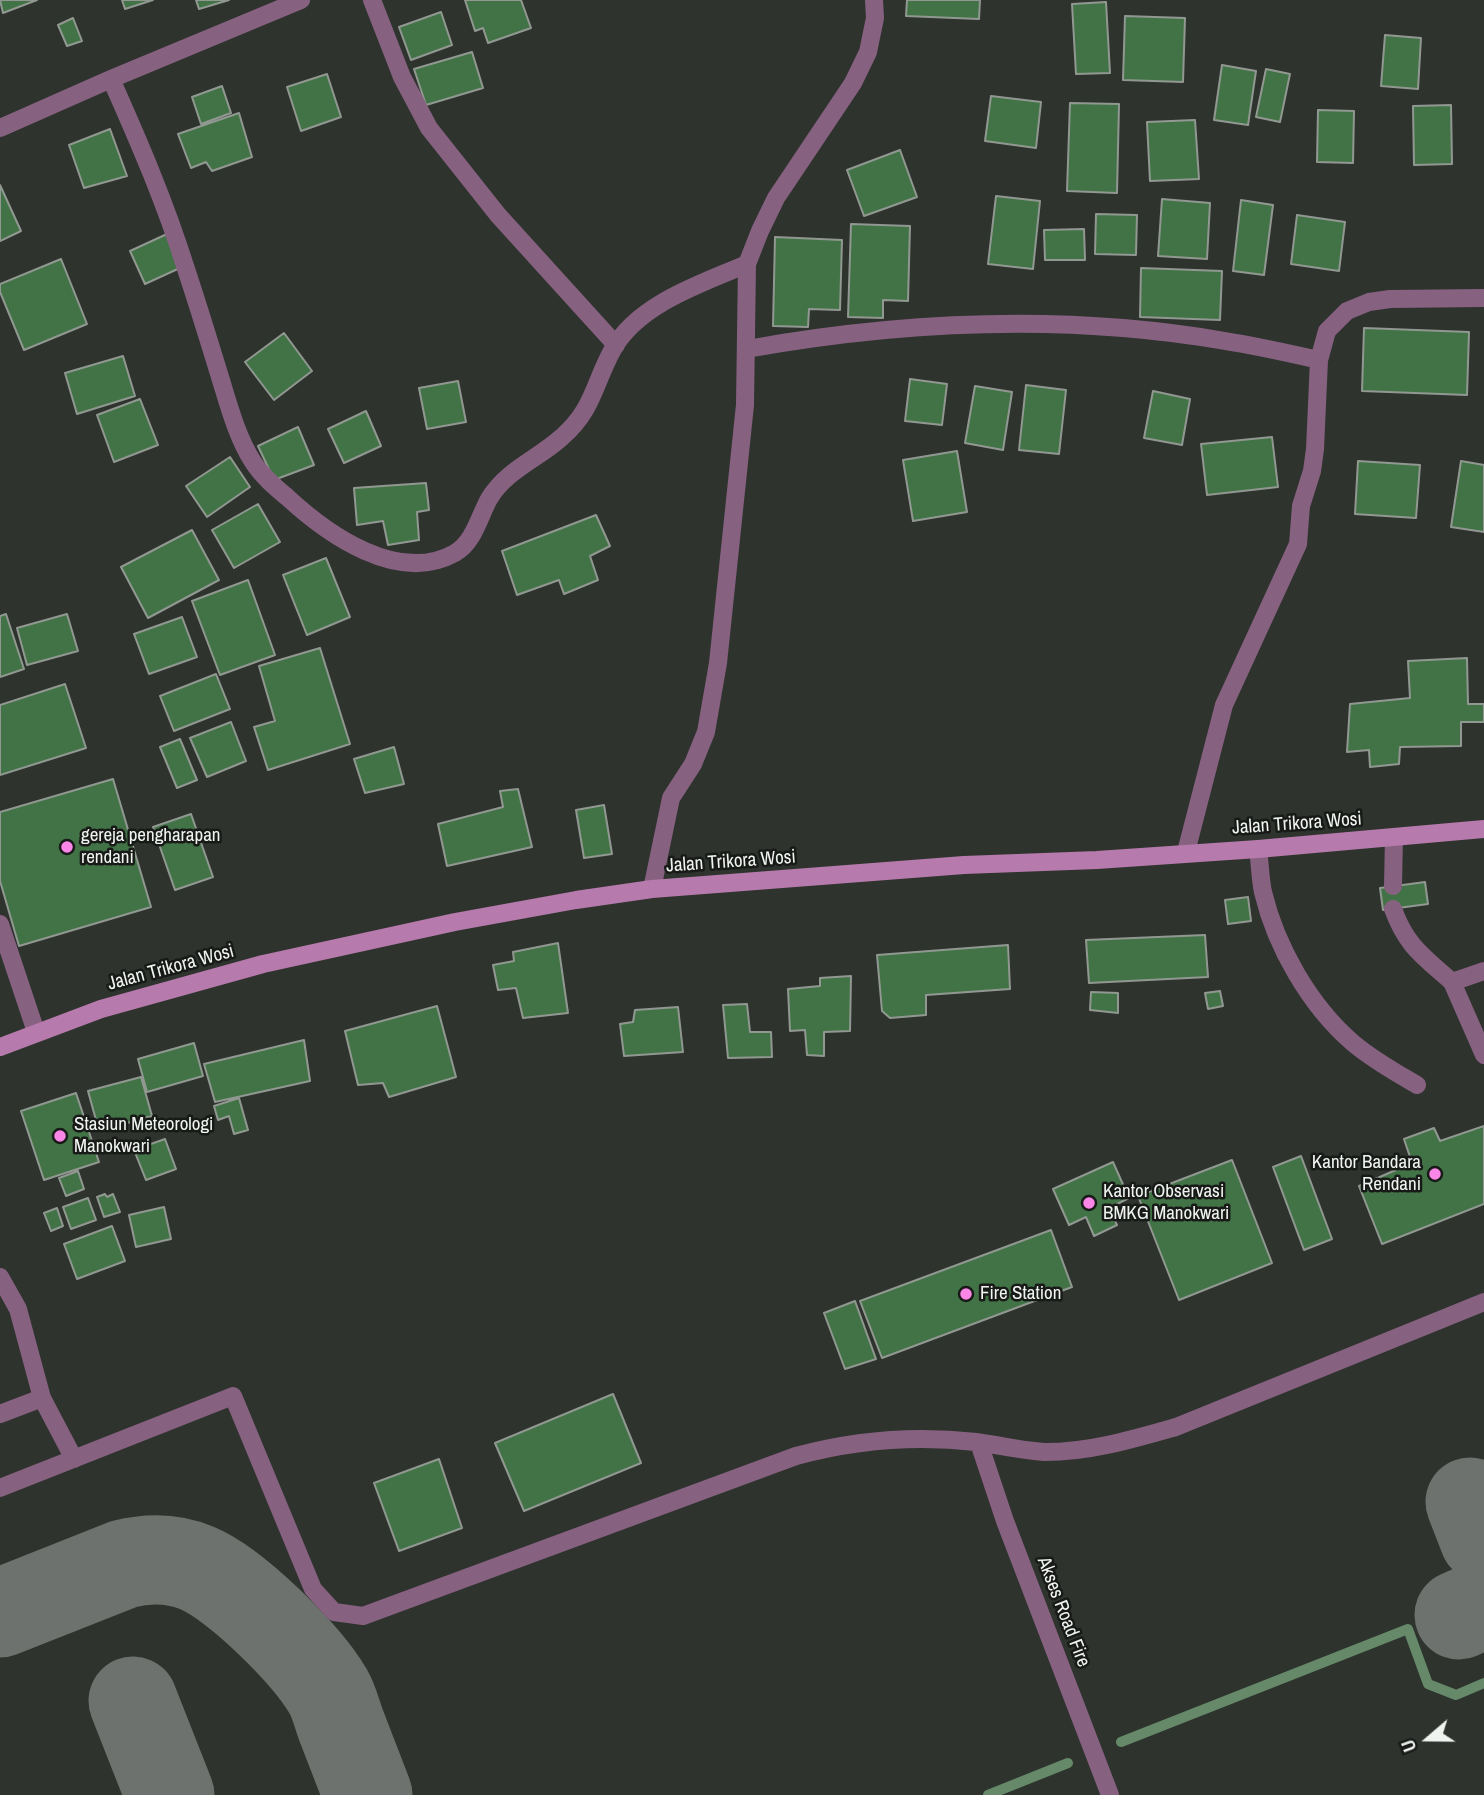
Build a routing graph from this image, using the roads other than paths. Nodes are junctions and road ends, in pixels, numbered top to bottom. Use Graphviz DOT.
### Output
graph roads {
  1 [pos="301,0"];
  2 [pos="372,0"];
  3 [pos="874,0"];
  4 [pos="111,79"];
  5 [pos="0,128"];
  6 [pos="747,264"];
  7 [pos="1484,298"];
  8 [pos="616,345"];
  9 [pos="747,349"];
  10 [pos="1319,360"];
  11 [pos="1484,830"];
  12 [pos="1394,837"];
  13 [pos="1258,849"];
  14 [pos="1186,852"];
  15 [pos="1393,886"];
  16 [pos="652,889"];
  17 [pos="1393,909"];
  18 [pos="0,924"];
  19 [pos="1484,971"];
  20 [pos="1452,982"];
  21 [pos="36,1032"];
  22 [pos="0,1047"];
  23 [pos="1484,1055"];
  24 [pos="1417,1085"];
  25 [pos="0,1277"];
  26 [pos="1484,1303"];
  27 [pos="42,1398"];
  28 [pos="0,1414"];
  29 [pos="979,1443"];
  30 [pos="74,1459"];
  31 [pos="0,1488"];
  32 [pos="1110,1795"];
  1 -- 4 [label="street"];
  2 -- 8 [label="street"];
  3 -- 6 [label="street"];
  4 -- 5 [label="street"];
  4 -- 8 [label="street"];
  6 -- 8 [label="street"];
  6 -- 9 [label="street"];
  7 -- 10 [label="street"];
  9 -- 10 [label="street"];
  9 -- 16 [label="street"];
  10 -- 14 [label="street"];
  11 -- 12 [label="street, Jalan Trikora Wosi"];
  12 -- 13 [label="street, Jalan Trikora Wosi"];
  12 -- 15 [label="street"];
  13 -- 14 [label="street, Jalan Trikora Wosi"];
  13 -- 24 [label="street"];
  14 -- 16 [label="street, Jalan Trikora Wosi"];
  16 -- 21 [label="street, Jalan Trikora Wosi"];
  17 -- 20 [label="street"];
  18 -- 21 [label="street"];
  19 -- 20 [label="street"];
  20 -- 23 [label="street"];
  21 -- 22 [label="street, Jalan Trikora Wosi"];
  25 -- 27 [label="street"];
  26 -- 29 [label="street"];
  27 -- 28 [label="street"];
  27 -- 30 [label="street"];
  29 -- 30 [label="street"];
  29 -- 32 [label="street, Akses Road Fire"];
  30 -- 31 [label="street"];
}
